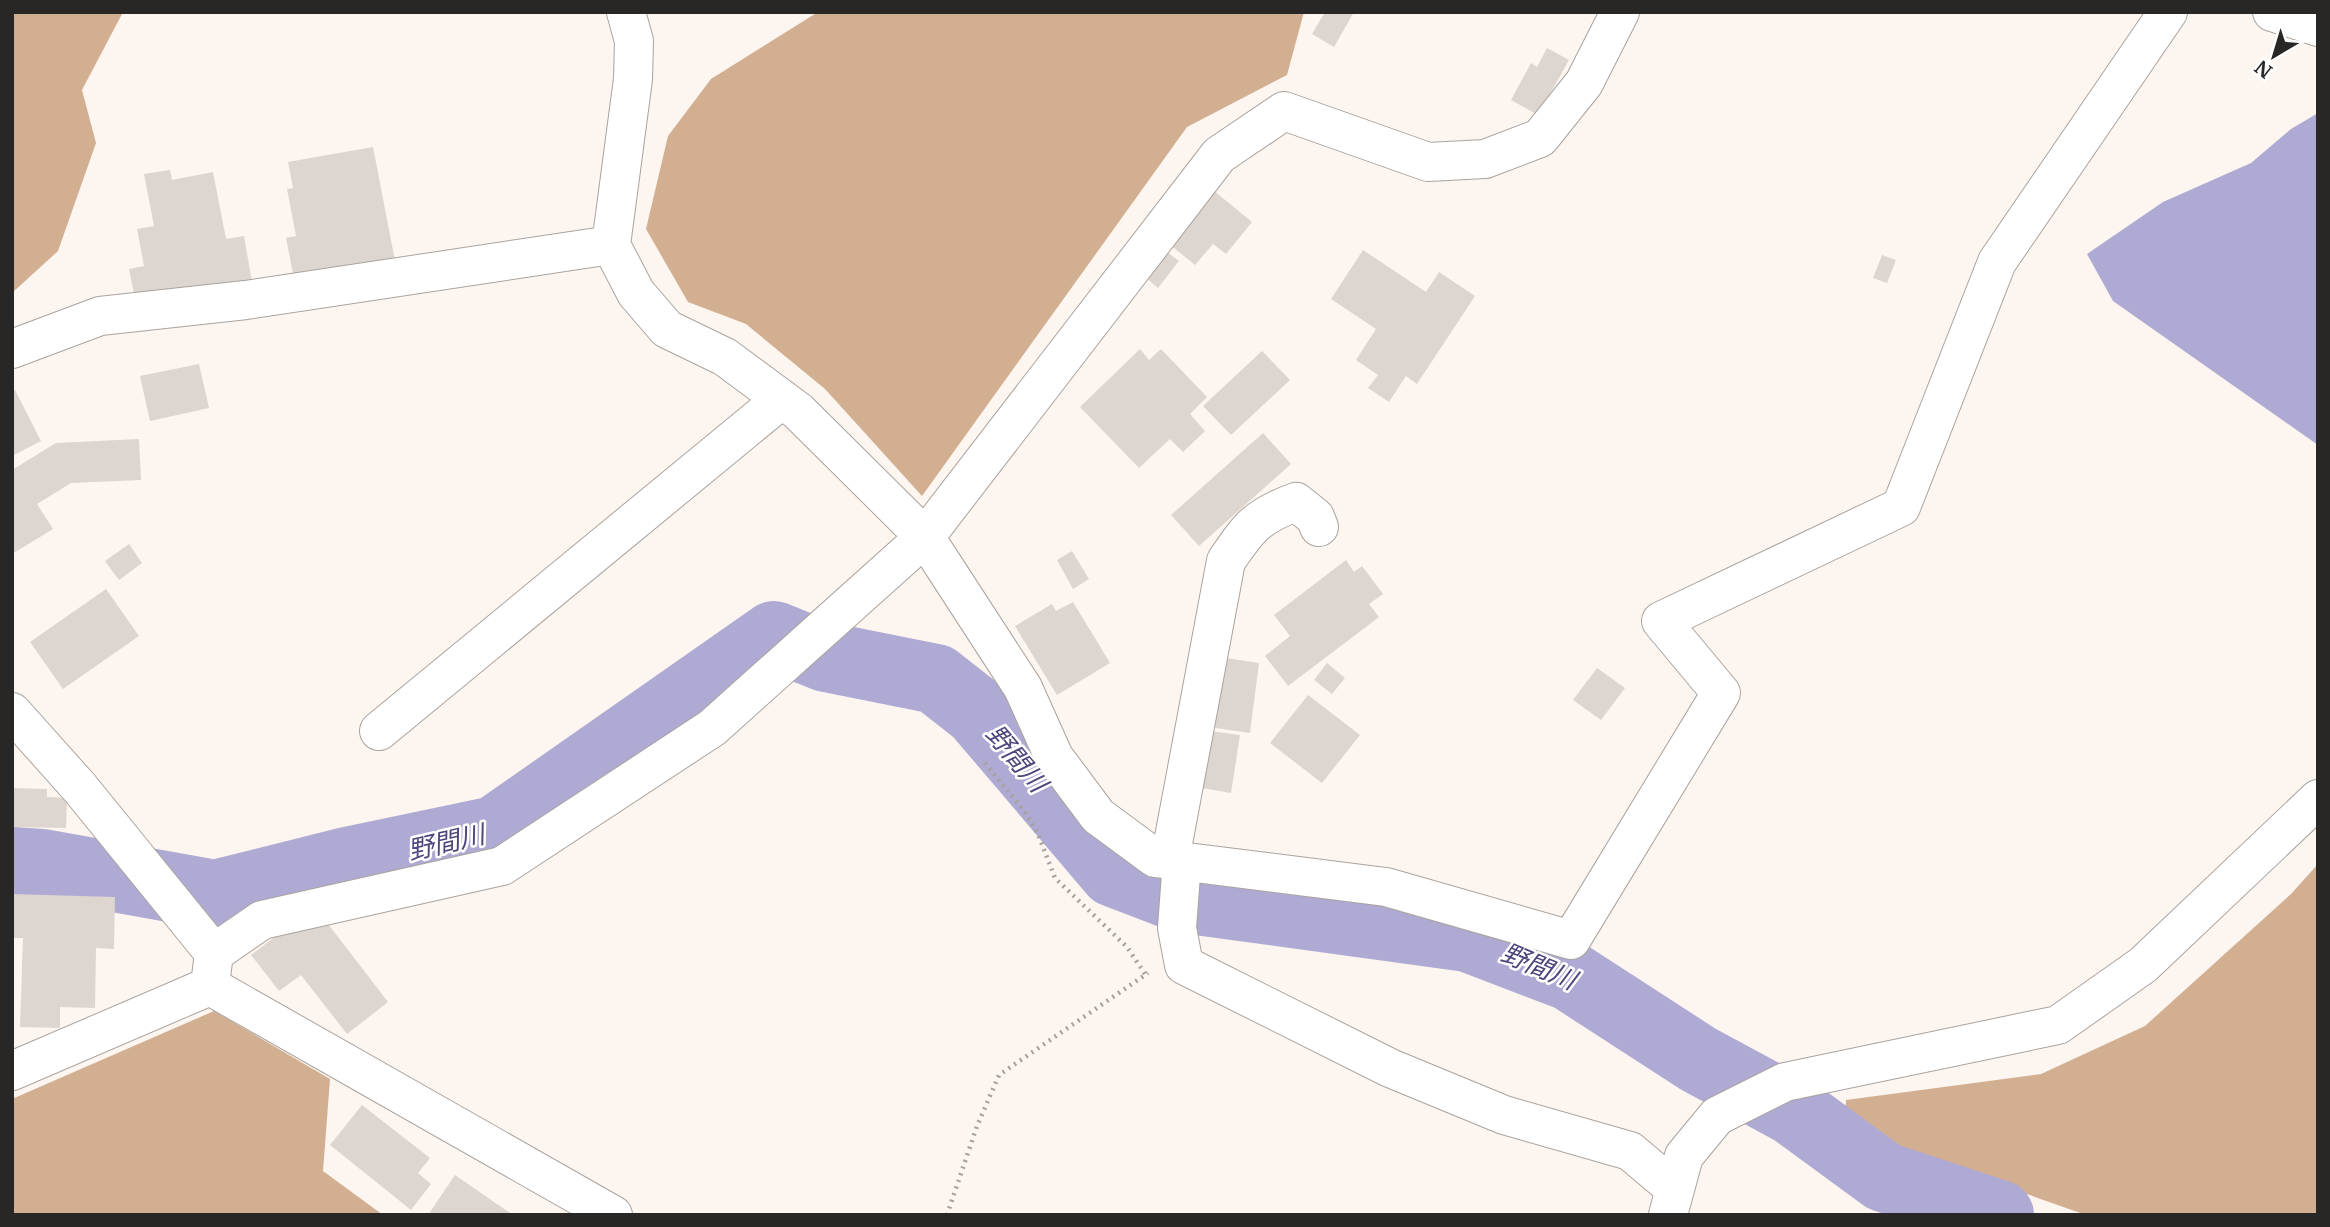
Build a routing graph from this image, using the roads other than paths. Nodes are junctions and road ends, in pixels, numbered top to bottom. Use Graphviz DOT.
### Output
graph roads {
  1 [pos="626,12"];
  2 [pos="1620,12"];
  3 [pos="2168,12"];
  4 [pos="2272,12"];
  5 [pos="2318,27"];
  6 [pos="611,245"];
  7 [pos="12,349"];
  8 [pos="782,399"];
  9 [pos="1319,527"];
  10 [pos="925,537"];
  11 [pos="12,712"];
  12 [pos="379,732"];
  13 [pos="2318,799"];
  14 [pos="1176,860"];
  15 [pos="212,970"];
  16 [pos="12,1071"];
  17 [pos="1671,1202"];
  18 [pos="613,1215"];
  1 -- 6 [label="street"];
  2 -- 10 [label="street"];
  3 -- 14 [label="street"];
  4 -- 5 [label="street"];
  6 -- 7 [label="street"];
  6 -- 8 [label="street"];
  8 -- 10 [label="street"];
  8 -- 12 [label="street"];
  9 -- 14 [label="street"];
  10 -- 14 [label="street"];
  10 -- 15 [label="street"];
  11 -- 15 [label="street"];
  13 -- 17 [label="street"];
  14 -- 17 [label="street"];
  15 -- 16 [label="street"];
  15 -- 18 [label="street"];
}
